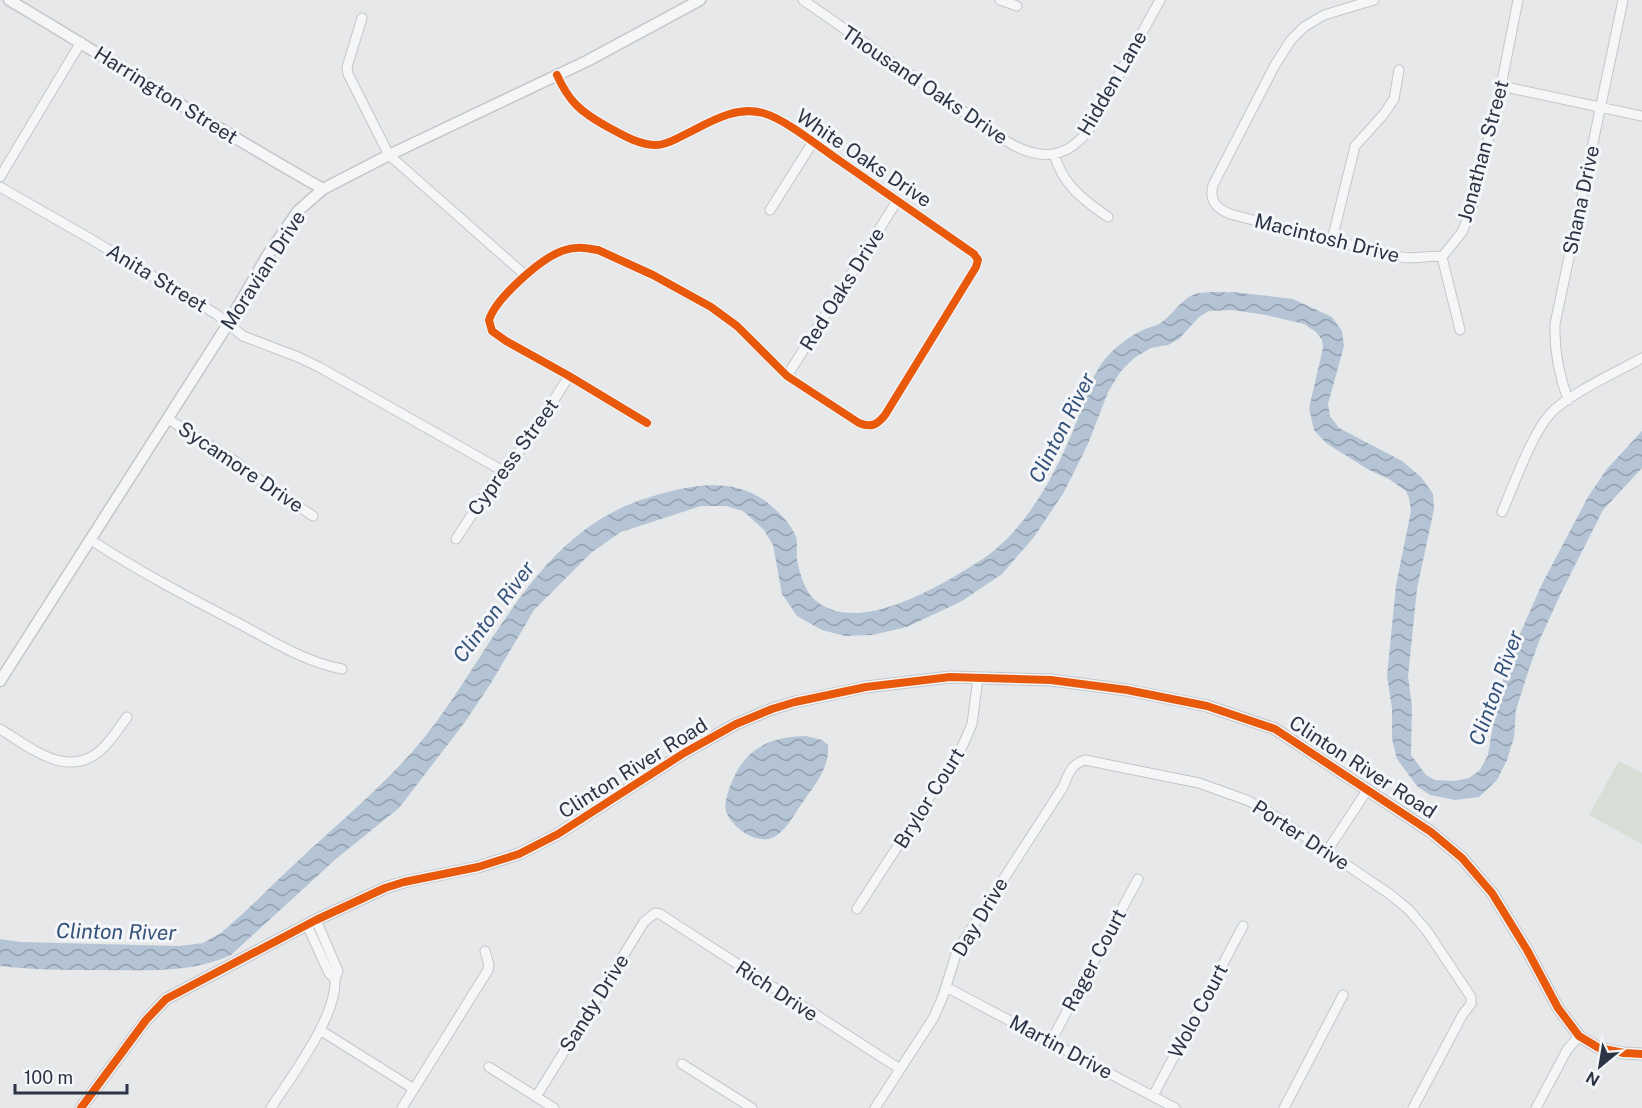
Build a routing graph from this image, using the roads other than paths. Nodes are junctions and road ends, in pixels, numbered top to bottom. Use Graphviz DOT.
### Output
graph roads {
  1 [pos="9,0"];
  2 [pos="700,0"];
  3 [pos="803,0"];
  4 [pos="1000,0"];
  5 [pos="1011,0"];
  6 [pos="1160,0"];
  7 [pos="1374,0"];
  8 [pos="1518,0"];
  9 [pos="1623,0"];
  10 [pos="362,18"];
  11 [pos="81,42"];
  12 [pos="1399,70"];
  13 [pos="557,75"];
  14 [pos="1501,86"];
  15 [pos="1601,108"];
  16 [pos="1642,116"];
  17 [pos="813,142"];
  18 [pos="1054,154"];
  19 [pos="388,155"];
  20 [pos="0,177"];
  21 [pos="0,187"];
  22 [pos="323,189"];
  23 [pos="897,201"];
  24 [pos="770,210"];
  25 [pos="1108,217"];
  26 [pos="1332,240"];
  27 [pos="1442,257"];
  28 [pos="525,275"];
  29 [pos="228,324"];
  30 [pos="1460,330"];
  31 [pos="1642,358"];
  32 [pos="569,376"];
  33 [pos="787,376"];
  34 [pos="1568,400"];
  35 [pos="168,419"];
  36 [pos="647,423"];
  37 [pos="503,471"];
  38 [pos="1503,512"];
  39 [pos="314,516"];
  40 [pos="456,539"];
  41 [pos="91,540"];
  42 [pos="342,669"];
  43 [pos="978,678"];
  44 [pos="0,681"];
  45 [pos="127,717"];
  46 [pos="0,729"];
  47 [pos="1078,762"];
  48 [pos="1368,789"];
  49 [pos="1327,851"];
  50 [pos="1138,879"];
  51 [pos="857,909"];
  52 [pos="655,913"];
  53 [pos="312,923"];
  54 [pos="1243,926"];
  55 [pos="485,951"];
  56 [pos="946,987"];
  57 [pos="1343,995"];
  58 [pos="320,1030"];
  59 [pos="1580,1036"];
  60 [pos="1051,1041"];
  61 [pos="1642,1054"];
  62 [pos="682,1064"];
  63 [pos="489,1067"];
  64 [pos="900,1069"];
  65 [pos="414,1089"];
  66 [pos="1153,1096"];
  67 [pos="536,1097"];
  68 [pos="81,1108"];
  69 [pos="271,1108"];
  70 [pos="402,1108"];
  71 [pos="554,1108"];
  72 [pos="752,1108"];
  73 [pos="875,1108"];
  74 [pos="1175,1108"];
  75 [pos="1284,1108"];
  76 [pos="1413,1108"];
  77 [pos="1536,1108"];
  1 -- 11 [label="street, Harrington Street"];
  2 -- 13 [label="street, Moravian Drive"];
  3 -- 18 [label="street, Thousand Oaks Drive"];
  4 -- 5 [label="street"];
  6 -- 18 [label="street, Hidden Lane"];
  7 -- 26 [label="street, Macintosh Drive"];
  8 -- 14 [label="street, Jonathan Street"];
  9 -- 15 [label="street, Shana Drive"];
  10 -- 19 [label="street"];
  11 -- 20 [label="street"];
  11 -- 22 [label="street, Harrington Street"];
  12 -- 26 [label="street"];
  13 -- 17 [label="street, White Oaks Drive"];
  13 -- 19 [label="street, Moravian Drive"];
  14 -- 15 [label="street"];
  14 -- 27 [label="street, Jonathan Street"];
  15 -- 16 [label="street"];
  15 -- 34 [label="street, Shana Drive"];
  17 -- 23 [label="street, White Oaks Drive"];
  17 -- 24 [label="street"];
  18 -- 25 [label="street"];
  19 -- 22 [label="street, Moravian Drive"];
  19 -- 28 [label="street"];
  21 -- 29 [label="street, Anita Street"];
  22 -- 29 [label="street, Moravian Drive"];
  23 -- 33 [label="street, Red Oaks Drive"];
  23 -- 33 [label="street, White Oaks Drive"];
  26 -- 27 [label="street, Macintosh Drive"];
  27 -- 30 [label="street"];
  28 -- 32 [label="street"];
  28 -- 33 [label="street"];
  29 -- 35 [label="street, Moravian Drive"];
  29 -- 37 [label="street, Anita Street"];
  31 -- 34 [label="street"];
  32 -- 36 [label="street"];
  32 -- 37 [label="street, Cypress Street"];
  34 -- 38 [label="street"];
  35 -- 39 [label="street, Sycamore Drive"];
  35 -- 41 [label="street, Moravian Drive"];
  37 -- 40 [label="street, Cypress Street"];
  41 -- 42 [label="street"];
  41 -- 44 [label="street, Moravian Drive"];
  43 -- 48 [label="street, Clinton River Road"];
  43 -- 51 [label="street, Brylor Court"];
  43 -- 53 [label="street, Clinton River Road"];
  45 -- 46 [label="street"];
  47 -- 49 [label="street, Porter Drive"];
  47 -- 56 [label="street, Day Drive"];
  48 -- 49 [label="street"];
  48 -- 59 [label="street, Clinton River Road"];
  49 -- 76 [label="street, Porter Drive"];
  50 -- 60 [label="street, Rager Court"];
  52 -- 64 [label="street, Rich Drive"];
  52 -- 67 [label="street, Sandy Drive"];
  53 -- 58 [label="street"];
  53 -- 68 [label="street, Clinton River Road"];
  54 -- 66 [label="street, Wolo Court"];
  55 -- 65 [label="street"];
  56 -- 60 [label="street, Martin Drive"];
  56 -- 64 [label="street, Day Drive"];
  57 -- 75 [label="street"];
  58 -- 65 [label="street"];
  58 -- 69 [label="street"];
  59 -- 61 [label="street, Clinton River Road"];
  59 -- 77 [label="street"];
  60 -- 66 [label="street, Martin Drive"];
  62 -- 72 [label="street"];
  63 -- 67 [label="street"];
  64 -- 73 [label="street, Day Drive"];
  65 -- 70 [label="street"];
  66 -- 74 [label="street, Martin Drive"];
  67 -- 71 [label="street"];
}
